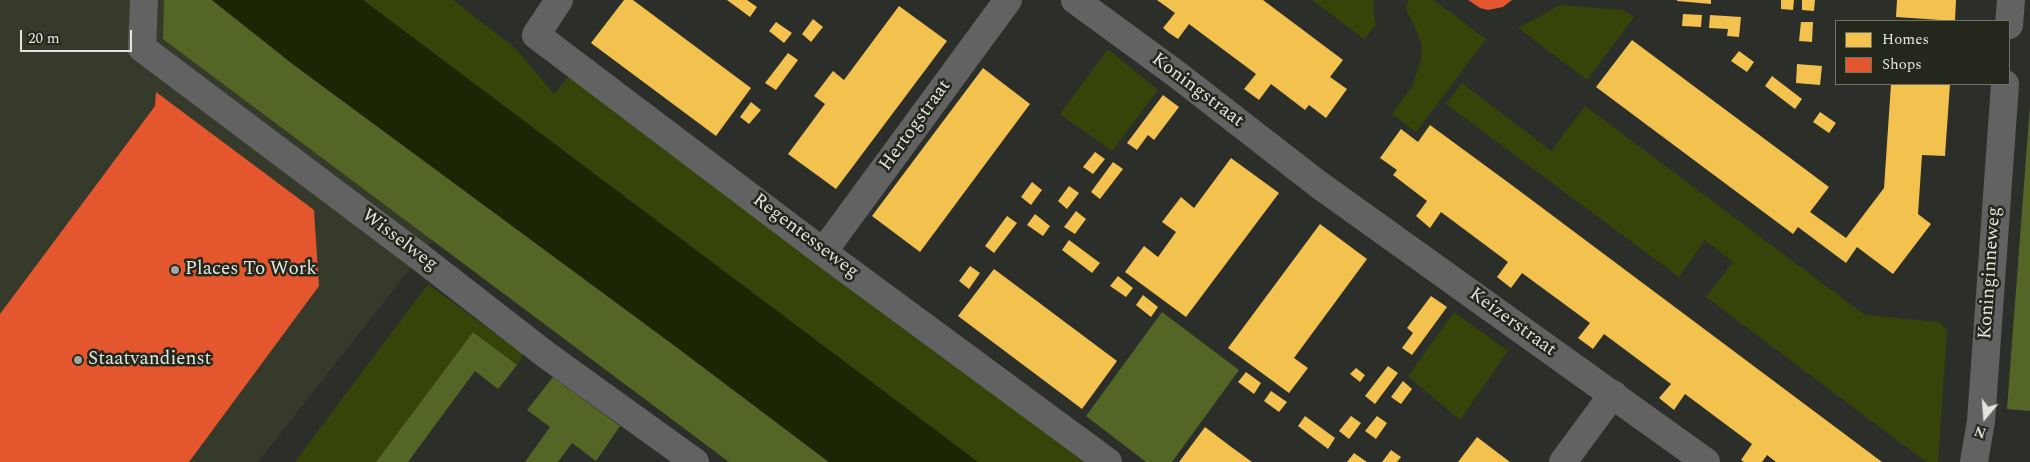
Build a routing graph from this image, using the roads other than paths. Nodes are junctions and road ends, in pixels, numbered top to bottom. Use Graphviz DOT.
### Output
graph roads {
  1 [pos="144,0"];
  2 [pos="559,0"];
  3 [pos="1008,0"];
  4 [pos="1075,0"];
  5 [pos="2011,0"];
  6 [pos="2009,20"];
  7 [pos="2004,85"];
  8 [pos="1318,184"];
  9 [pos="823,252"];
  10 [pos="1613,394"];
  11 [pos="695,462"];
  12 [pos="1108,462"];
  13 [pos="1562,462"];
  14 [pos="1706,462"];
  15 [pos="1974,462"];
  1 -- 11 [label="street, Wisselweg"];
  2 -- 9 [label="street, Regentesseweg"];
  3 -- 9 [label="street, Hertogstraat"];
  4 -- 8 [label="street, Koningstraat"];
  5 -- 6 [label="street"];
  7 -- 15 [label="street, Koninginneweg"];
  8 -- 10 [label="street, Keizerstraat"];
  9 -- 12 [label="street, Regentesseweg"];
  10 -- 13 [label="street"];
  10 -- 14 [label="street, Keizerstraat"];
}
